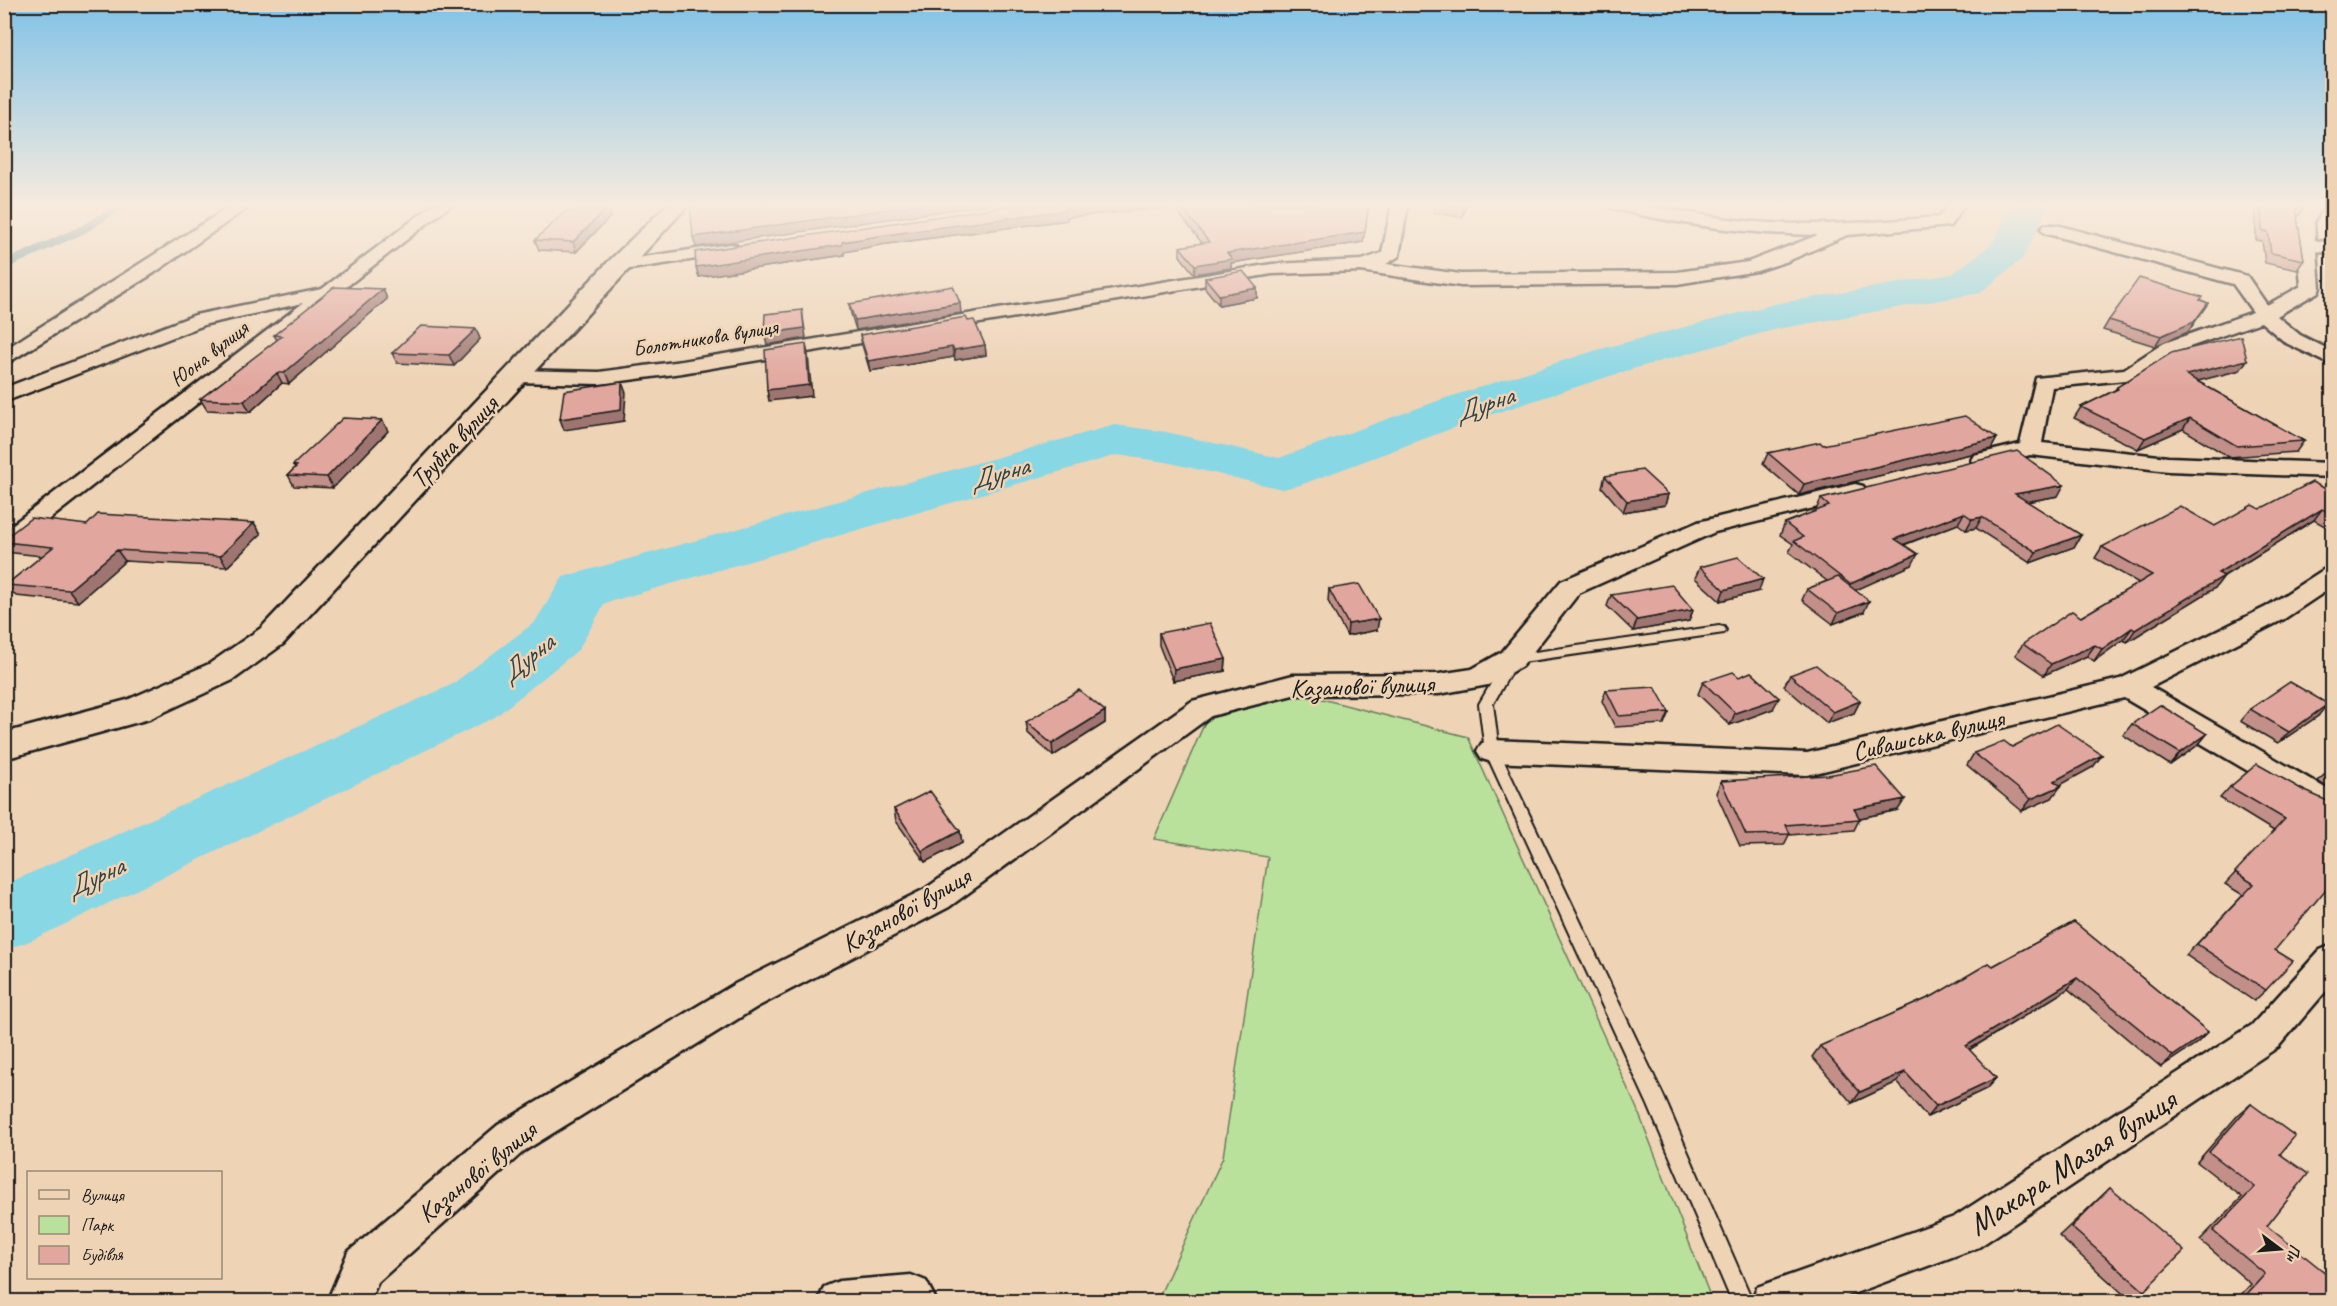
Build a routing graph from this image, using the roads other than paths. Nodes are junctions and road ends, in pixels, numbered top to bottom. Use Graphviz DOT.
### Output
graph roads {
  1 [pos="154,265"];
  2 [pos="365,265"];
  3 [pos="624,265"];
  4 [pos="1364,265"];
  5 [pos="1757,265"];
  6 [pos="2184,265"];
  7 [pos="2315,265"];
  8 [pos="617,266"];
  9 [pos="328,293"];
  10 [pos="2264,315"];
  11 [pos="4,359"];
  12 [pos="2332,359"];
  13 [pos="515,376"];
  14 [pos="4,396"];
  15 [pos="2030,448"];
  16 [pos="1960,465"];
  17 [pos="2332,470"];
  18 [pos="1881,485"];
  19 [pos="4,543"];
  20 [pos="2332,576"];
  21 [pos="1719,630"];
  22 [pos="1512,659"];
  23 [pos="2128,687"];
  24 [pos="4,746"];
  25 [pos="1492,751"];
  26 [pos="2332,806"];
  27 [pos="2332,960"];
  28 [pos="348,1302"];
  29 [pos="839,1302"];
  30 [pos="916,1302"];
  31 [pos="1743,1302"];
  32 [pos="1772,1302"];
  1 -- 11 [label="street"];
  2 -- 9 [label="street, Юона вулиця"];
  3 -- 8 [label="street"];
  4 -- 5 [label="street"];
  4 -- 13 [label="street, Болотникова вулиця"];
  6 -- 10 [label="street"];
  7 -- 10 [label="street"];
  8 -- 13 [label="street, Трубна вулиця"];
  9 -- 14 [label="street"];
  9 -- 19 [label="street, Юона вулиця"];
  10 -- 12 [label="street"];
  10 -- 15 [label="street"];
  13 -- 24 [label="street, Трубна вулиця"];
  15 -- 16 [label="street"];
  15 -- 17 [label="street"];
  18 -- 22 [label="street, Казанової вулиця"];
  20 -- 23 [label="street, Сивашська вулиця"];
  21 -- 22 [label="lane"];
  22 -- 25 [label="lane"];
  22 -- 28 [label="street, Казанової вулиця"];
  23 -- 25 [label="street, Сивашська вулиця"];
  23 -- 26 [label="street"];
  25 -- 31 [label="lane"];
  27 -- 32 [label="street, Макара Мазая вулиця"];
  29 -- 30 [label="street"];
}
